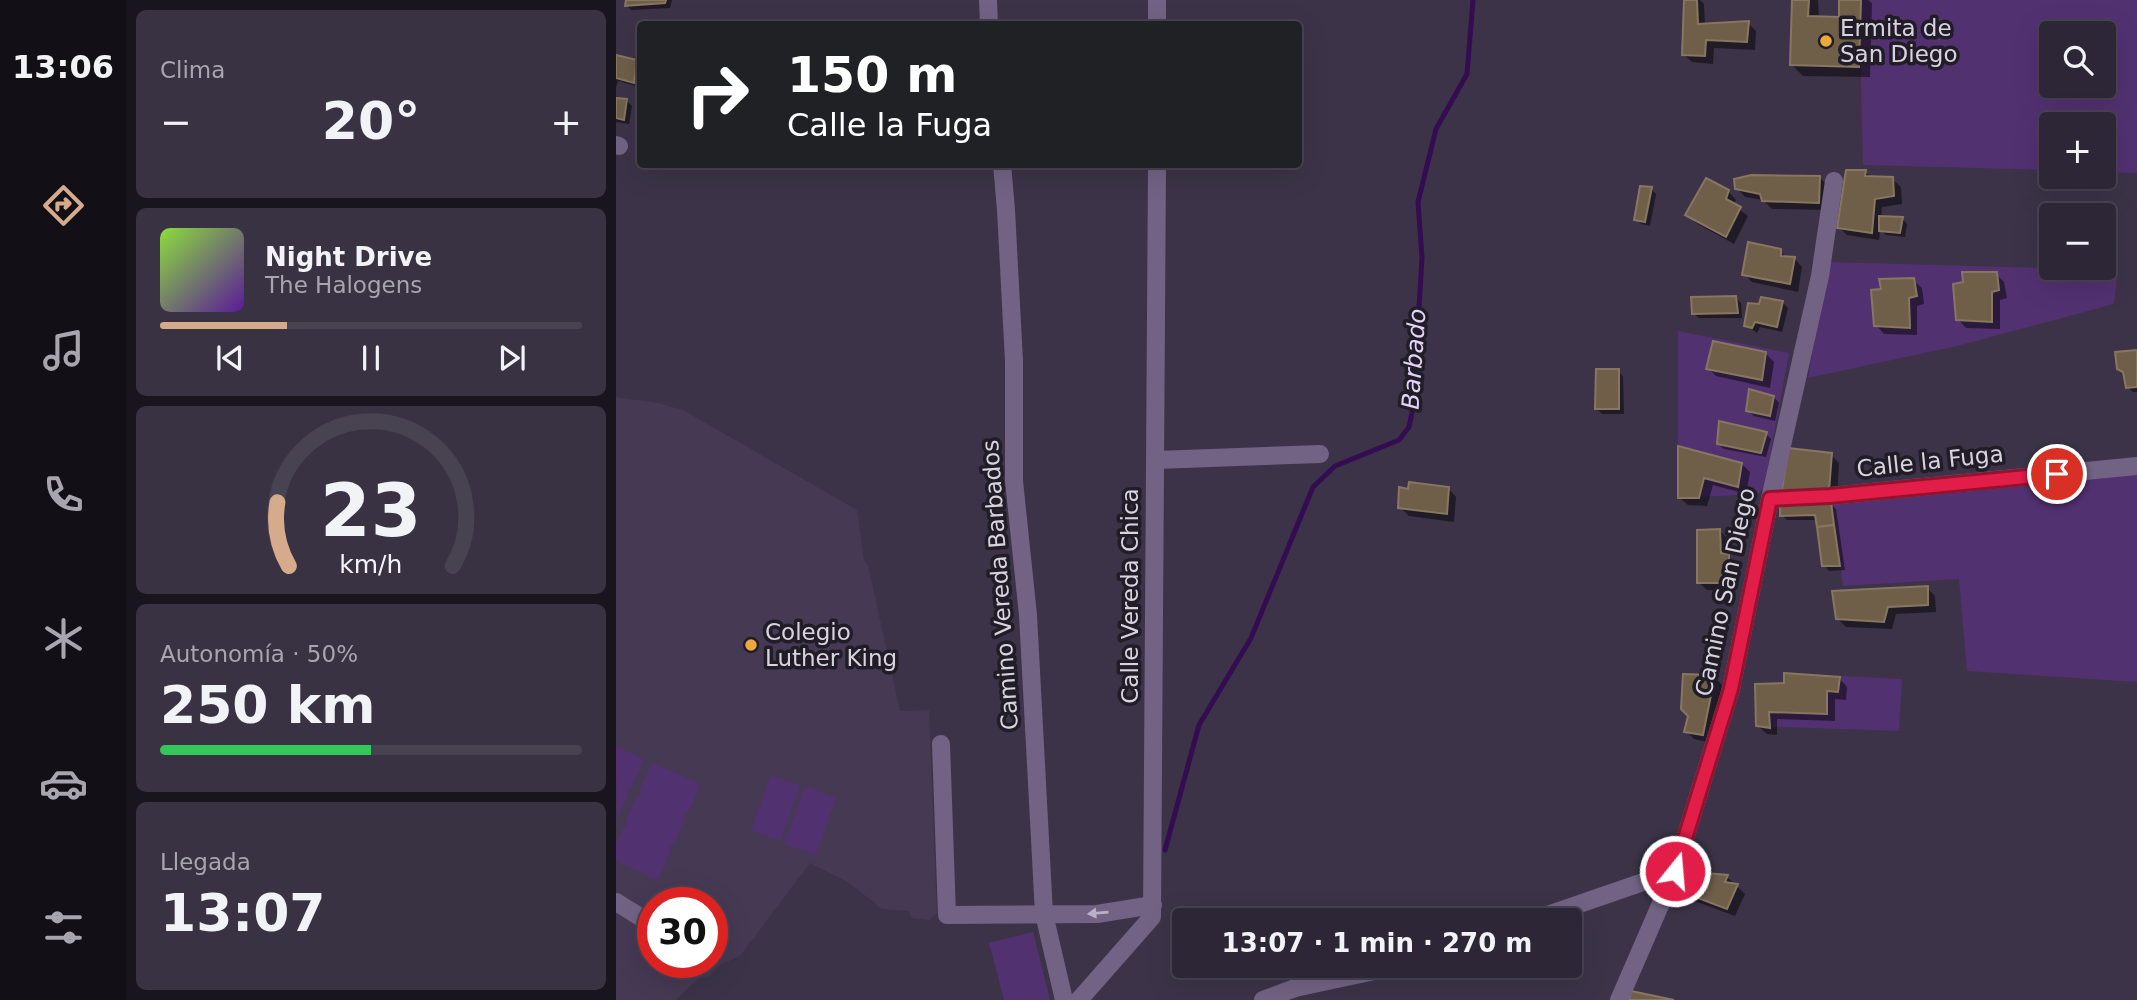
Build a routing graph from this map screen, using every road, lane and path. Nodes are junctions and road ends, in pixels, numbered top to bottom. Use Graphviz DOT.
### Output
graph roads {
  1 [pos="988,0"];
  2 [pos="1157,0"];
  3 [pos="989,21"];
  4 [pos="1157,21"];
  5 [pos="1002,168"];
  6 [pos="1157,168"];
  7 [pos="1833,181"];
  8 [pos="1320,454"];
  9 [pos="1156,460"];
  10 [pos="2137,466"];
  11 [pos="1770,499"];
  12 [pos="941,744"];
  13 [pos="1675,871"];
  14 [pos="616,902"];
  15 [pos="1153,905"];
  16 [pos="1568,908"];
  17 [pos="1044,914"];
  18 [pos="637,915"];
  19 [pos="1342,978"];
  20 [pos="1064,1000"];
  21 [pos="1079,1000"];
  22 [pos="1263,1000"];
  23 [pos="1619,1000"];
  1 -- 3 [label="street"];
  2 -- 4 [label="street"];
  5 -- 17 [label="street, Camino Vereda Barbados"];
  6 -- 9 [label="street, Calle Vereda Chica"];
  7 -- 11 [label="street, Camino San Diego"];
  8 -- 9 [label="street"];
  9 -- 15 [label="street, Calle Vereda Chica"];
  10 -- 11 [label="street, Calle la Fuga"];
  11 -- 13 [label="street, Camino San Diego"];
  12 -- 17 [label="street"];
  13 -- 16 [label="street"];
  13 -- 23 [label="street, Camino San Diego"];
  14 -- 18 [label="street"];
  15 -- 17 [label="street, one-way"];
  15 -- 21 [label="street, Calle Vereda Chica"];
  17 -- 20 [label="street, Camino Vereda Barbados"];
  19 -- 22 [label="street"];
}
